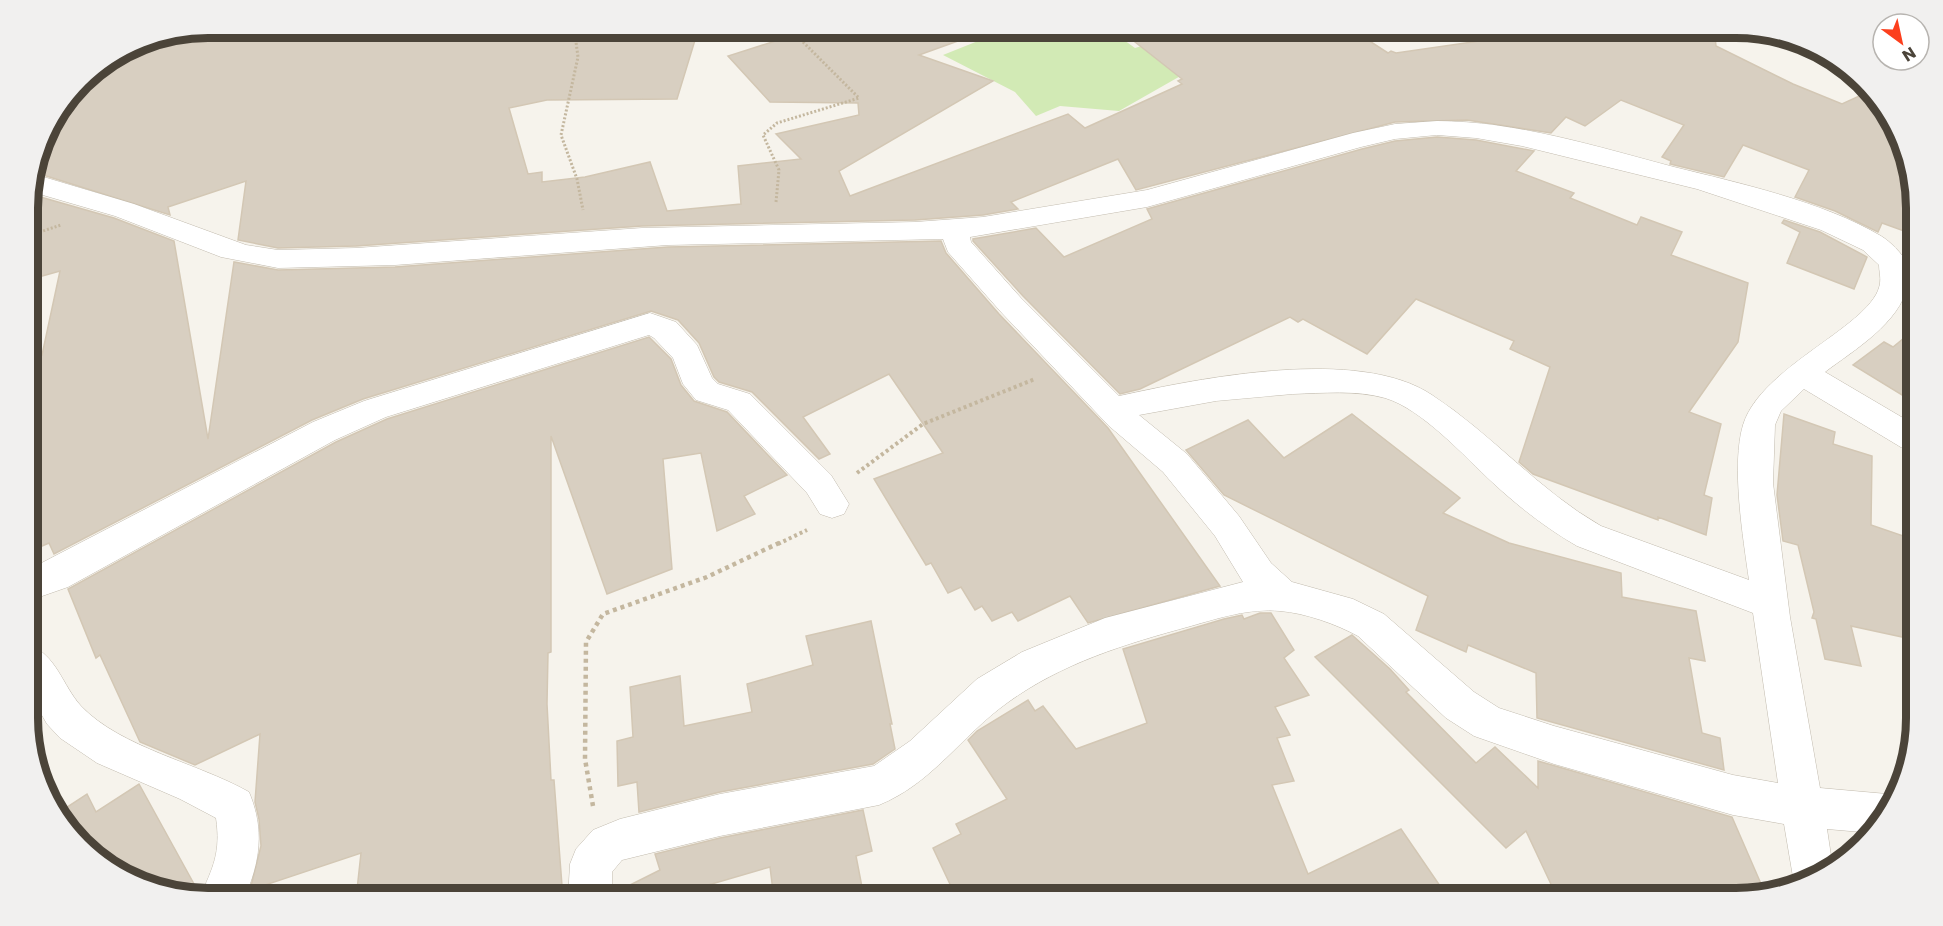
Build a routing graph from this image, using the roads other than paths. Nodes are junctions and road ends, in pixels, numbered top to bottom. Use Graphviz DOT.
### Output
graph roads {
  1 [pos="40,185"];
  2 [pos="954,229"];
  3 [pos="1905,264"];
  4 [pos="1802,373"];
  5 [pos="1112,409"];
  6 [pos="1906,435"];
  7 [pos="832,504"];
  8 [pos="38,582"];
  9 [pos="1282,594"];
  10 [pos="1770,603"];
  11 [pos="38,676"];
  12 [pos="1803,807"];
  13 [pos="1876,813"];
  14 [pos="1812,870"];
  15 [pos="227,888"];
  16 [pos="591,888"];
  1 -- 2 [label="street"];
  2 -- 3 [label="street"];
  2 -- 5 [label="street"];
  3 -- 4 [label="street"];
  4 -- 6 [label="street"];
  4 -- 10 [label="street"];
  5 -- 9 [label="street"];
  5 -- 10 [label="street"];
  7 -- 8 [label="street"];
  9 -- 12 [label="street"];
  9 -- 16 [label="street"];
  10 -- 12 [label="street"];
  11 -- 15 [label="street"];
  12 -- 13 [label="street"];
  12 -- 14 [label="street"];
}
